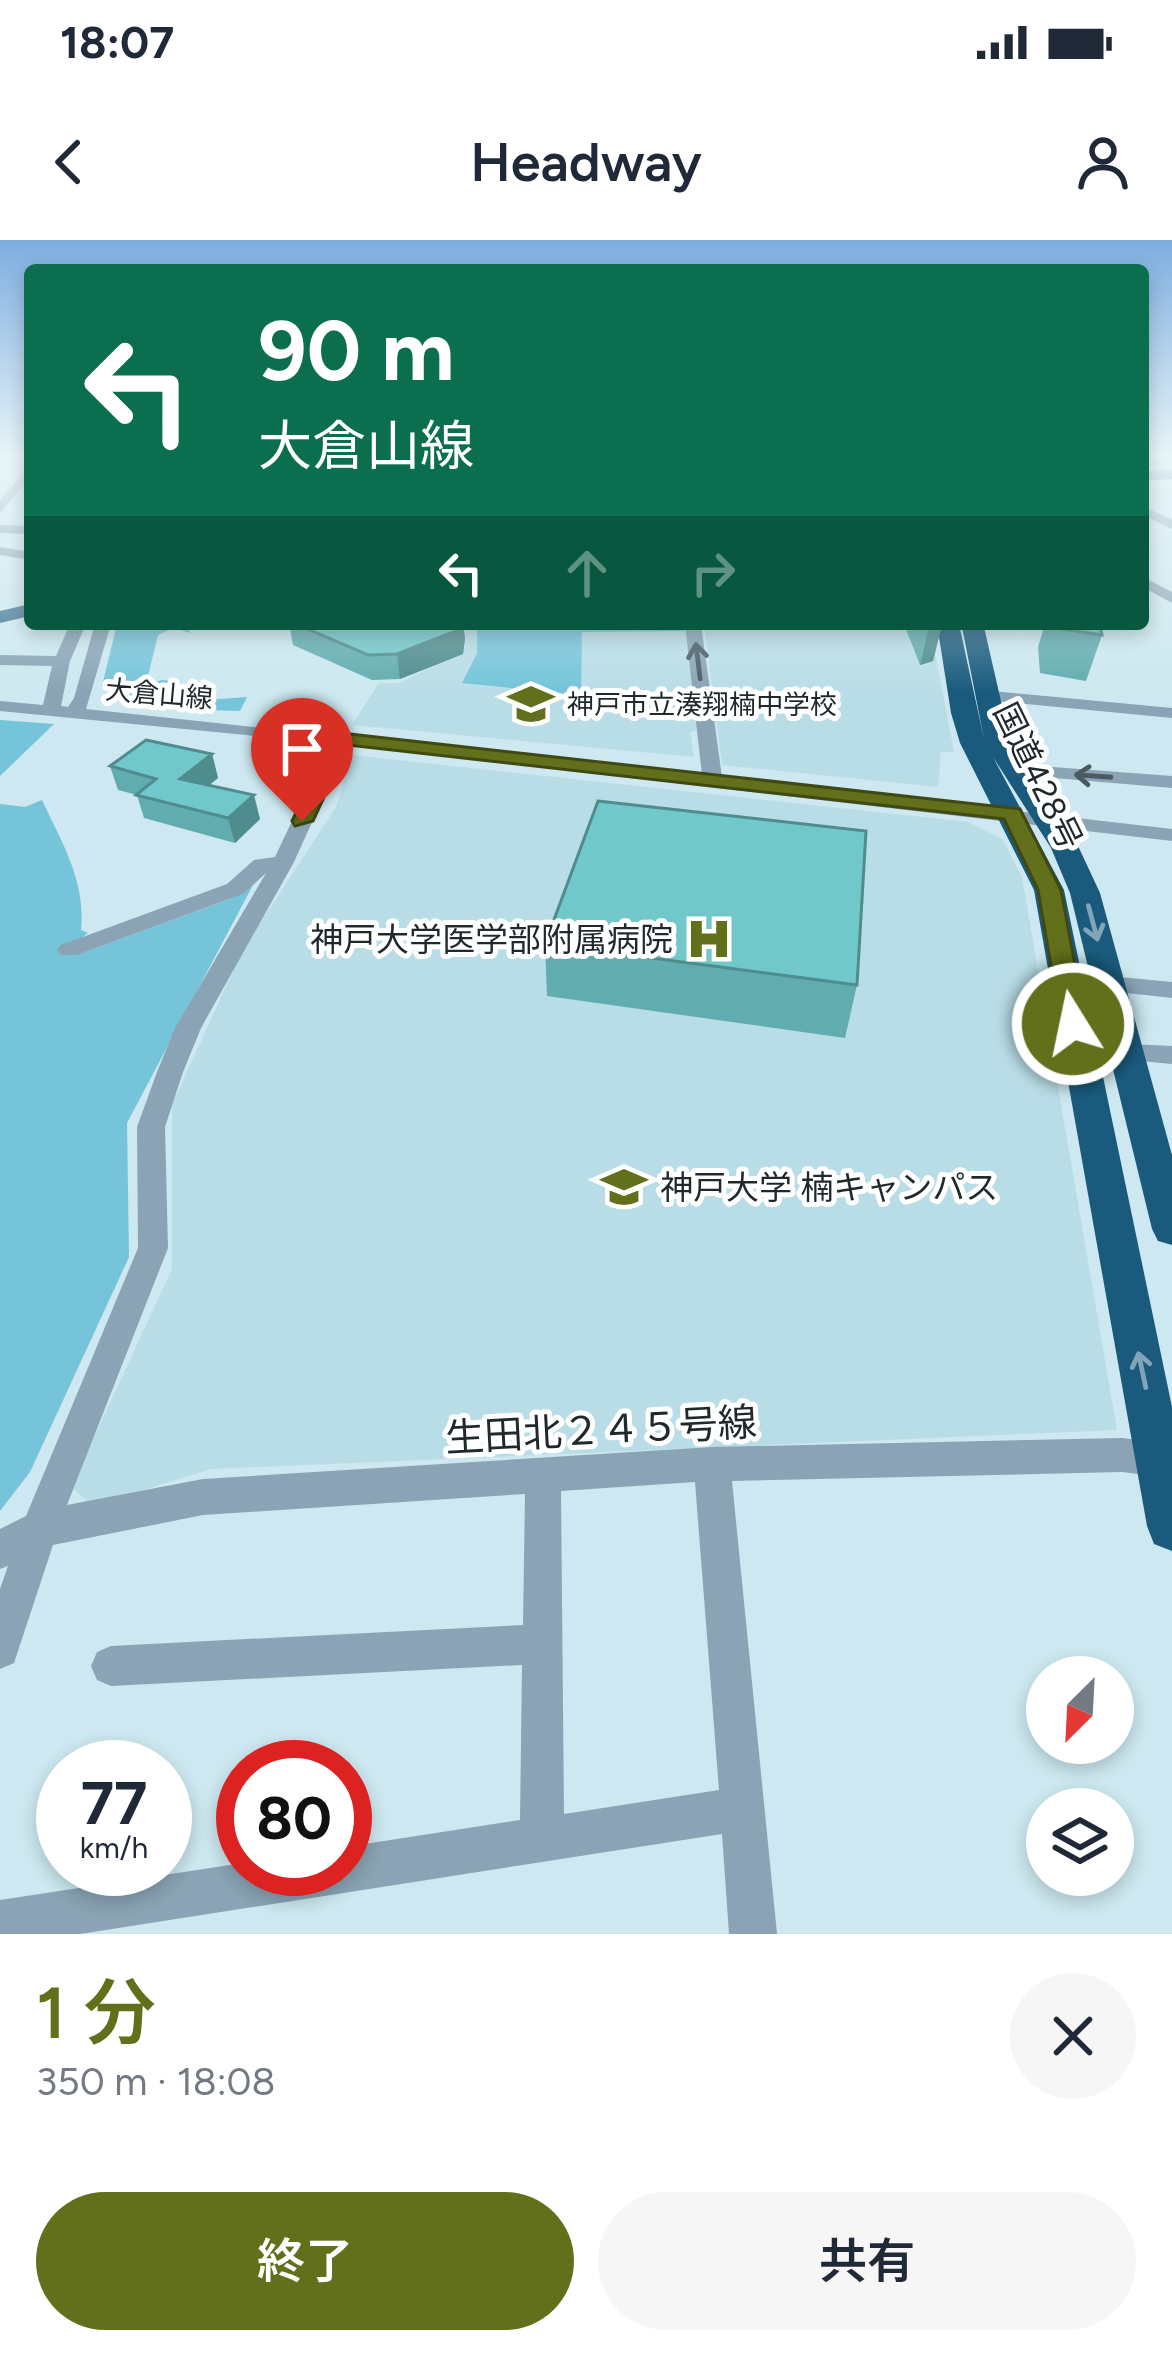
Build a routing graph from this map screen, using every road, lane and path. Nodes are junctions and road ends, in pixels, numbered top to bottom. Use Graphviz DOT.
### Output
graph roads {
  1 [pos="75,630"];
  2 [pos="101,630"];
  3 [pos="694,630"];
  4 [pos="949,630"];
  5 [pos="974,630"];
  6 [pos="0,660"];
  7 [pos="62,662"];
  8 [pos="991,696"];
  9 [pos="0,706"];
  10 [pos="51,711"];
  11 [pos="74,713"];
  12 [pos="1172,713"];
  13 [pos="341,739"];
  14 [pos="1014,770"];
  15 [pos="713,781"];
  16 [pos="1172,782"];
  17 [pos="1029,816"];
  18 [pos="1172,835"];
  19 [pos="283,862"];
  20 [pos="69,950"];
  21 [pos="1109,984"];
  22 [pos="1172,990"];
  23 [pos="1129,1053"];
  24 [pos="1172,1055"];
  25 [pos="1172,1229"];
  26 [pos="1166,1460"];
  27 [pos="712,1464"];
  28 [pos="544,1475"];
  29 [pos="1172,1526"];
  30 [pos="39,1528"];
  31 [pos="0,1550"];
  32 [pos="543,1644"];
  33 [pos="0,1649"];
  34 [pos="111,1666"];
  35 [pos="740,1809"];
  36 [pos="542,1840"];
  37 [pos="0,1923"];
  38 [pos="753,1934"];
  1 -- 7 [label="street"];
  2 -- 11 [label="street"];
  15 -- 3 [label="street, one-way"];
  4 -- 17 [label="highway, 国道428号"];
  5 -- 8 [label="highway, 国道428号"];
  6 -- 7 [label="street"];
  7 -- 10 [label="street"];
  8 -- 12 [label="street"];
  8 -- 14 [label="highway, 国道428号"];
  9 -- 10 [label="street, 大倉山線"];
  10 -- 11 [label="street, 大倉山線"];
  11 -- 13 [label="street, 大倉山線"];
  13 -- 15 [label="street, 大倉山線"];
  13 -- 19 [label="street"];
  16 -- 14 [label="street, one-way"];
  14 -- 17 [label="highway, 国道428号"];
  15 -- 17 [label="street, 大倉山線"];
  17 -- 18 [label="street, 大倉山線"];
  17 -- 21 [label="highway, 国道428号, one-way"];
  26 -- 17 [label="highway, 国道428号, one-way"];
  19 -- 20 [label="street"];
  19 -- 30 [label="street"];
  21 -- 22 [label="street"];
  21 -- 23 [label="highway, 国道428号"];
  23 -- 24 [label="street"];
  23 -- 25 [label="highway, 国道428号"];
  26 -- 27 [label="street, 生田北２４５号線"];
  26 -- 29 [label="highway, 国道428号"];
  27 -- 28 [label="street, 生田北２４５号線"];
  27 -- 35 [label="street"];
  28 -- 30 [label="street, 生田北２４５号線"];
  28 -- 32 [label="street"];
  30 -- 31 [label="street, 生田北２４５号線"];
  30 -- 33 [label="street"];
  32 -- 34 [label="street"];
  32 -- 36 [label="street"];
  35 -- 36 [label="street"];
  35 -- 38 [label="street"];
  36 -- 37 [label="street"];
}
